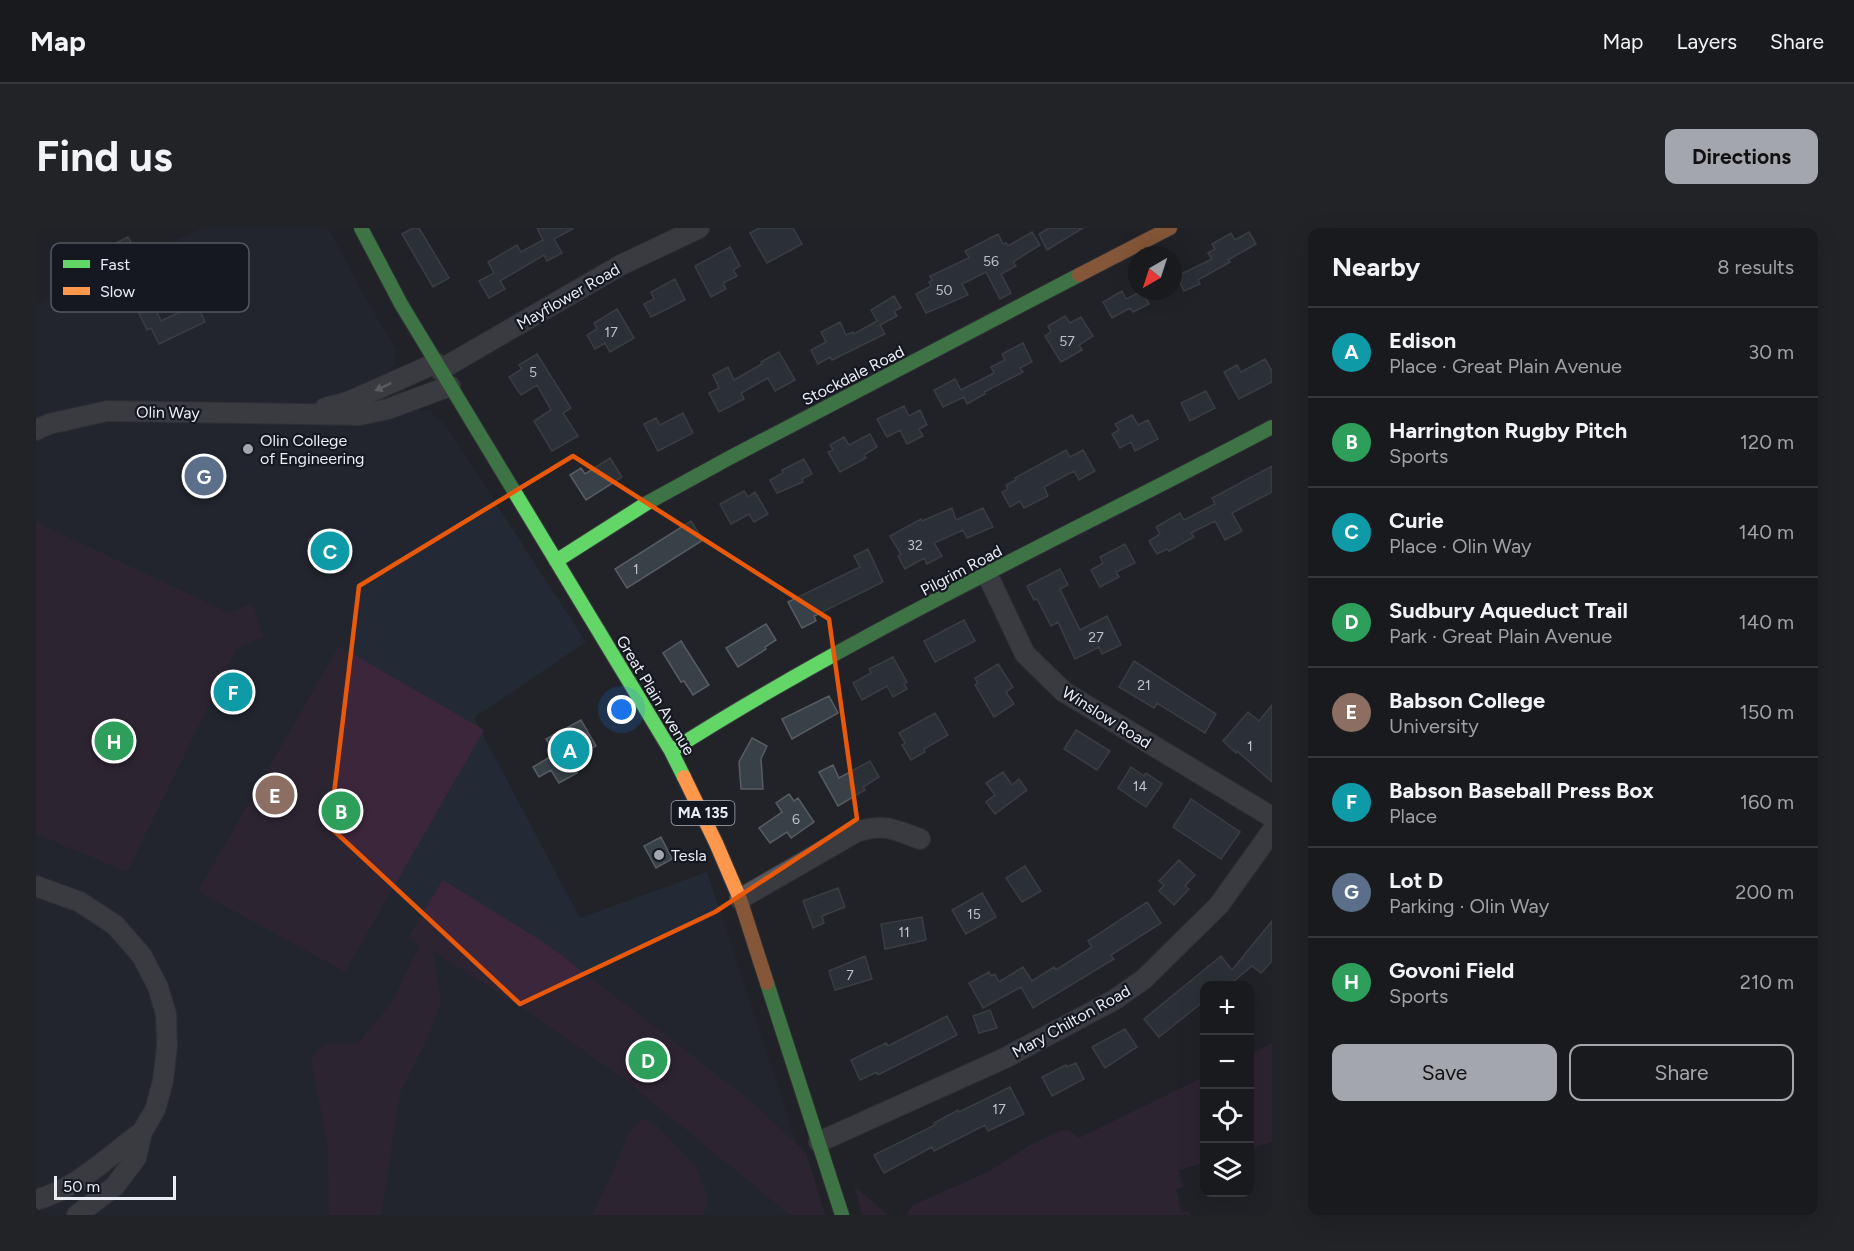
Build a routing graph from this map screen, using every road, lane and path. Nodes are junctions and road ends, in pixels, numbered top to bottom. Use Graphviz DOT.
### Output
graph roads {
  1 [pos="361,228"];
  2 [pos="699,228"];
  3 [pos="1170,228"];
  4 [pos="442,373"];
  5 [pos="303,413"];
  6 [pos="1272,427"];
  7 [pos="36,430"];
  8 [pos="556,561"];
  9 [pos="987,574"];
  10 [pos="671,751"];
  11 [pos="1272,817"];
  12 [pos="1272,831"];
  13 [pos="920,839"];
  14 [pos="36,886"];
  15 [pos="740,899"];
  16 [pos="142,1132"];
  17 [pos="819,1142"];
  18 [pos="36,1200"];
  19 [pos="77,1215"];
  20 [pos="842,1215"];
  1 -- 4 [label="street, Great Plain Avenue / MA 135"];
  2 -- 4 [label="street, Mayflower Road"];
  3 -- 8 [label="street, Stockdale Road"];
  4 -- 5 [label="street, Olin Way, one-way"];
  4 -- 5 [label="street, Olin Way"];
  4 -- 8 [label="street, Great Plain Avenue / MA 135"];
  5 -- 7 [label="street, Olin Way"];
  6 -- 9 [label="street, Pilgrim Road"];
  8 -- 10 [label="street, Great Plain Avenue / MA 135"];
  9 -- 10 [label="street, Pilgrim Road"];
  9 -- 11 [label="street, Winslow Road"];
  10 -- 15 [label="street, Great Plain Avenue / MA 135"];
  12 -- 17 [label="street, Mary Chilton Road"];
  13 -- 15 [label="street"];
  14 -- 16 [label="street"];
  15 -- 17 [label="street, Great Plain Avenue / MA 135"];
  16 -- 18 [label="street"];
  16 -- 19 [label="street"];
  17 -- 20 [label="street, Great Plain Avenue / MA 135"];
}
